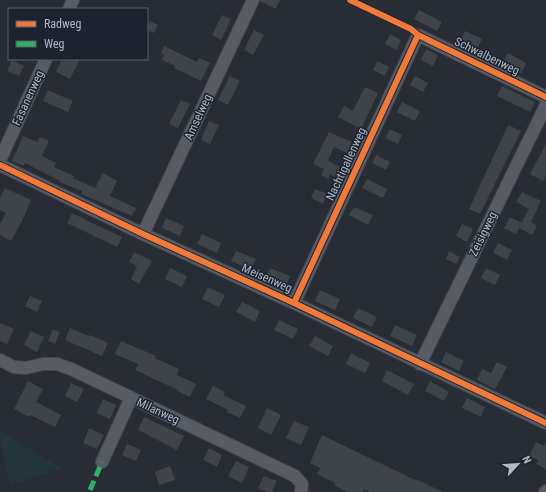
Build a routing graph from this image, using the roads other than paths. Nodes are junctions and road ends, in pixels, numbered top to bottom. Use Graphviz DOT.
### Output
graph roads {
  1 [pos="253,0"];
  2 [pos="418,35"];
  3 [pos="46,60"];
  4 [pos="546,97"];
  5 [pos="546,105"];
  6 [pos="0,160"];
  7 [pos="0,165"];
  8 [pos="143,234"];
  9 [pos="294,303"];
  10 [pos="0,360"];
  11 [pos="420,364"];
  12 [pos="131,398"];
  13 [pos="546,423"];
  14 [pos="102,462"];
  15 [pos="301,492"];
  1 -- 8 [label="street, Amselweg"];
  2 -- 4 [label="street, Schwalbenweg"];
  2 -- 9 [label="street, Nachtigallenweg"];
  3 -- 6 [label="street, Fasanenweg"];
  5 -- 11 [label="street, Zeisigweg"];
  7 -- 8 [label="street, Meisenweg"];
  8 -- 9 [label="street, Meisenweg"];
  9 -- 11 [label="street, Meisenweg"];
  10 -- 12 [label="street, Milanweg"];
  11 -- 13 [label="street, Meisenweg"];
  12 -- 14 [label="street"];
  12 -- 15 [label="street, Milanweg"];
}
